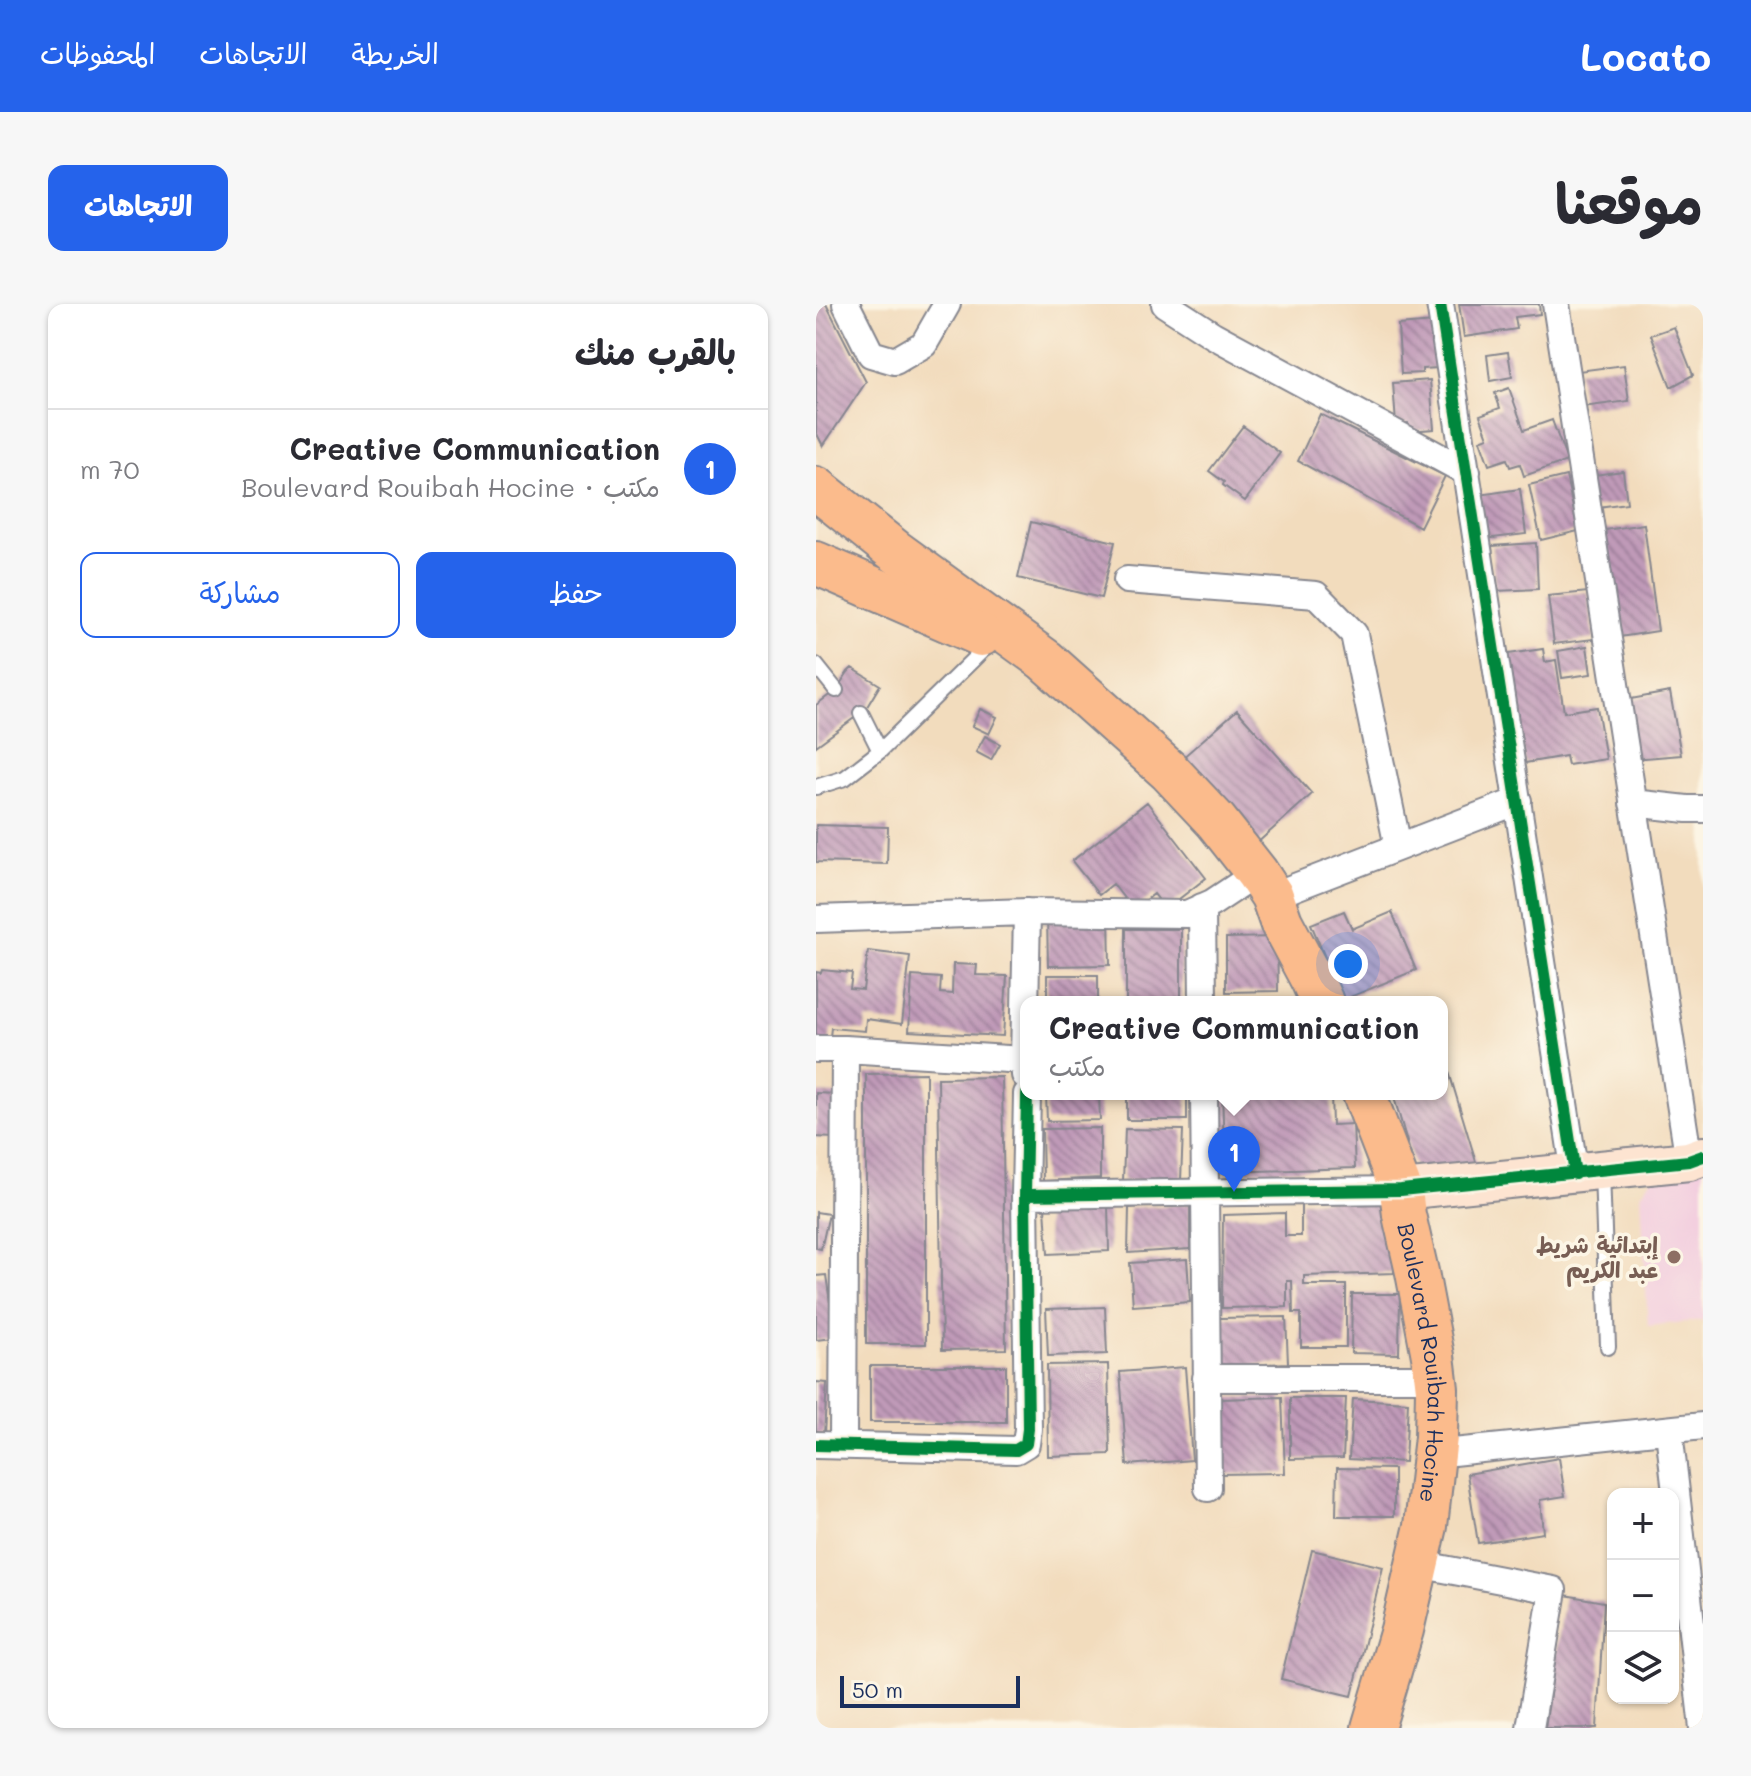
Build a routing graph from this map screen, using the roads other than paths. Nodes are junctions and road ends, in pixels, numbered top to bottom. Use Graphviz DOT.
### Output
graph roads {
  1 [pos="846,304"];
  2 [pos="947,304"];
  3 [pos="1165,304"];
  4 [pos="1440,304"];
  5 [pos="1556,304"];
  6 [pos="1467,472"];
  7 [pos="816,488"];
  8 [pos="816,563"];
  9 [pos="1127,580"];
  10 [pos="992,640"];
  11 [pos="1045,660"];
  12 [pos="816,665"];
  13 [pos="836,690"];
  14 [pos="861,713"];
  15 [pos="880,751"];
  16 [pos="1703,786"];
  17 [pos="816,787"];
  18 [pos="1518,801"];
  19 [pos="1633,803"];
  20 [pos="1695,809"];
  21 [pos="1398,847"];
  22 [pos="1264,885"];
  23 [pos="1202,907"];
  24 [pos="1027,912"];
  25 [pos="816,919"];
  26 [pos="1026,996"];
  27 [pos="1203,996"];
  28 [pos="1319,996"];
  29 [pos="816,1049"];
  30 [pos="845,1049"];
  31 [pos="1020,1070"];
  32 [pos="1027,1100"];
  33 [pos="1204,1100"];
  34 [pos="1366,1100"];
  35 [pos="1696,1159"];
  36 [pos="1589,1172"];
  37 [pos="1401,1190"];
  38 [pos="1204,1193"];
  39 [pos="1025,1195"];
  40 [pos="1608,1347"];
  41 [pos="1206,1378"];
  42 [pos="1435,1378"];
  43 [pos="1703,1426"];
  44 [pos="1669,1431"];
  45 [pos="816,1445"];
  46 [pos="843,1445"];
  47 [pos="1434,1454"];
  48 [pos="1208,1488"];
  49 [pos="1418,1564"];
  50 [pos="1373,1728"];
  51 [pos="1530,1728"];
  52 [pos="1703,1728"];
  1 -- 2 [label="street"];
  3 -- 6 [label="street"];
  4 -- 6 [label="street"];
  5 -- 19 [label="street"];
  6 -- 18 [label="street"];
  7 -- 11 [label="main road"];
  8 -- 10 [label="main road"];
  9 -- 21 [label="street"];
  10 -- 11 [label="main road"];
  10 -- 15 [label="lane"];
  11 -- 22 [label="main road"];
  12 -- 13 [label="lane"];
  14 -- 15 [label="lane"];
  15 -- 17 [label="lane"];
  16 -- 20 [label="street"];
  18 -- 21 [label="street"];
  18 -- 36 [label="street"];
  19 -- 20 [label="street"];
  19 -- 35 [label="street"];
  21 -- 22 [label="street"];
  22 -- 23 [label="street"];
  22 -- 28 [label="main road"];
  23 -- 24 [label="street"];
  23 -- 27 [label="street"];
  24 -- 25 [label="street"];
  24 -- 26 [label="street"];
  29 -- 30 [label="street"];
  30 -- 31 [label="street"];
  30 -- 46 [label="street"];
  32 -- 39 [label="street"];
  33 -- 38 [label="street"];
  34 -- 37 [label="main road, Boulevard Rouibah Hocine"];
  35 -- 36 [label="street"];
  36 -- 37 [label="street"];
  36 -- 40 [label="lane"];
  37 -- 38 [label="street"];
  37 -- 42 [label="main road, Boulevard Rouibah Hocine"];
  38 -- 39 [label="street"];
  38 -- 41 [label="street"];
  39 -- 46 [label="street"];
  41 -- 42 [label="street"];
  41 -- 48 [label="street"];
  42 -- 47 [label="main road, Boulevard Rouibah Hocine"];
  43 -- 44 [label="street"];
  44 -- 47 [label="street"];
  44 -- 52 [label="street"];
  45 -- 46 [label="street"];
  47 -- 49 [label="main road, Boulevard Rouibah Hocine"];
  49 -- 50 [label="main road, Boulevard Rouibah Hocine"];
  49 -- 51 [label="street"];
}
